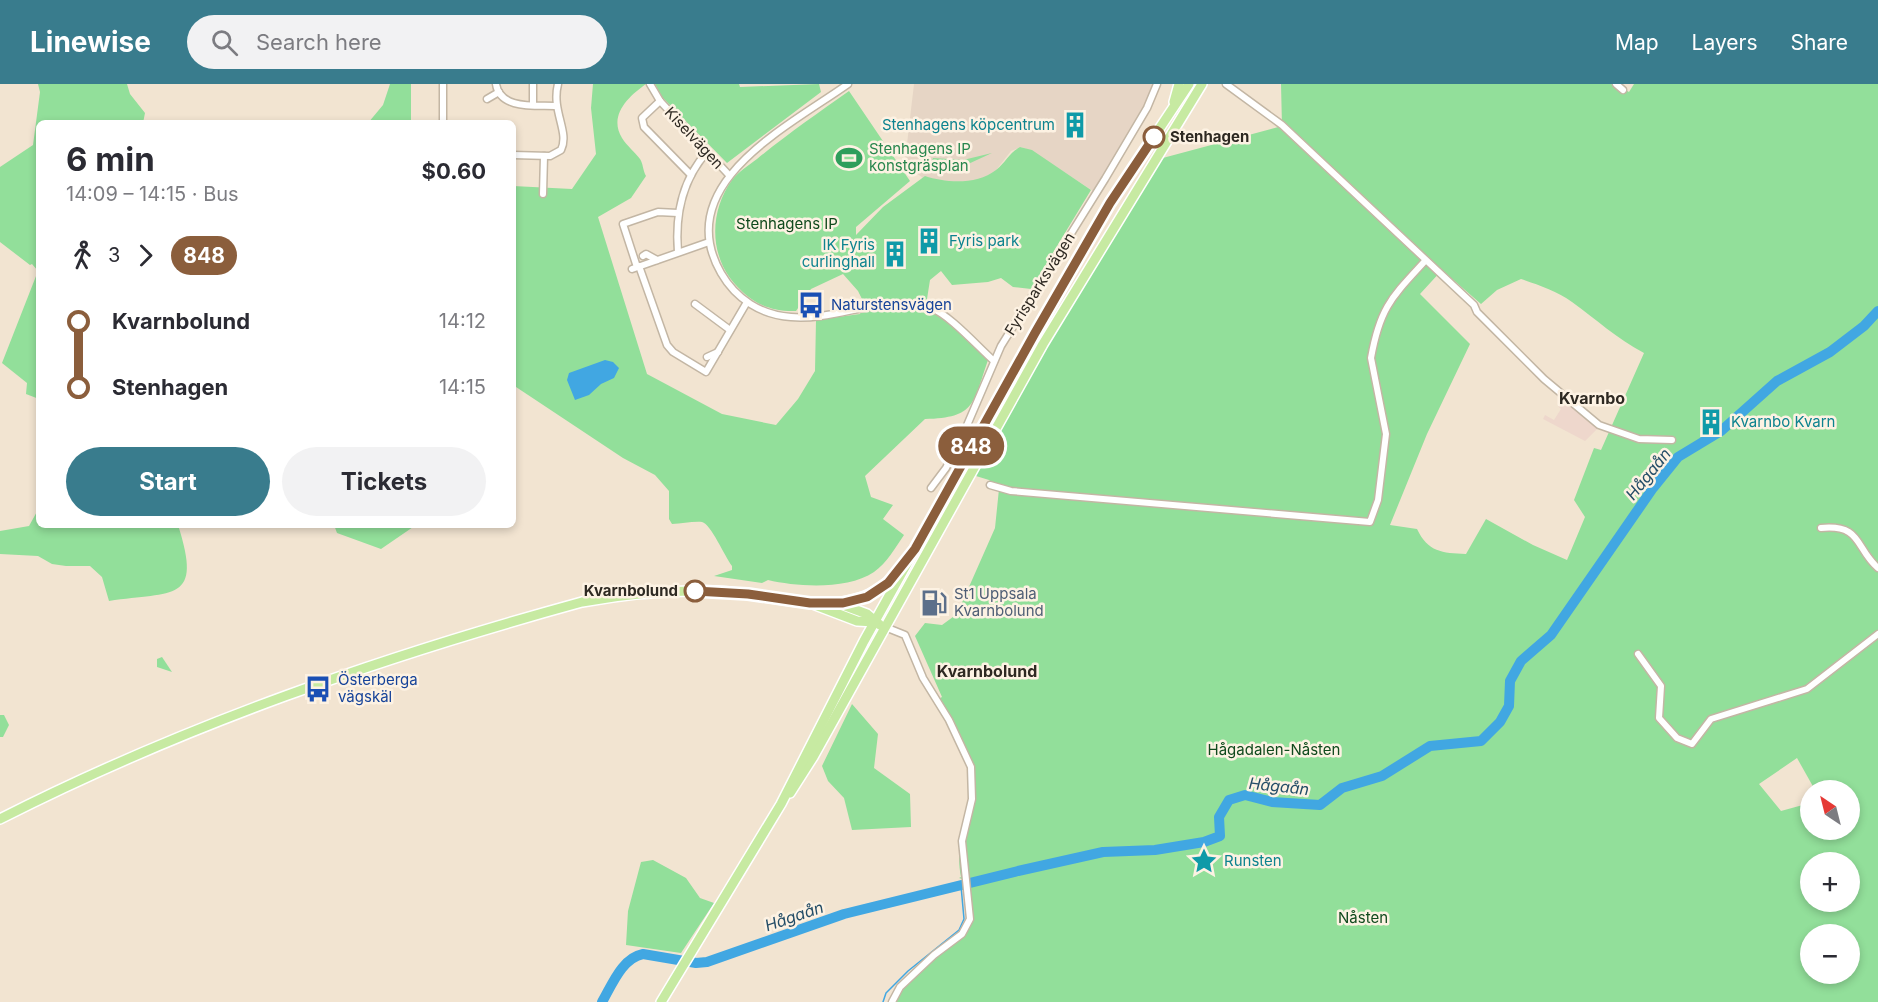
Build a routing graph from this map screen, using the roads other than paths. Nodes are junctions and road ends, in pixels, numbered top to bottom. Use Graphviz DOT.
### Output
graph roads {
  1 [pos="443,84"];
  2 [pos="496,84"];
  3 [pos="533,84"];
  4 [pos="558,84"];
  5 [pos="650,84"];
  6 [pos="848,84"];
  7 [pos="1157,84"];
  8 [pos="1179,84"];
  9 [pos="1190,84"];
  10 [pos="1202,84"];
  11 [pos="1226,84"];
  12 [pos="1232,84"];
  13 [pos="1616,84"];
  14 [pos="1623,90"];
  15 [pos="499,92"];
  16 [pos="1245,97"];
  17 [pos="487,99"];
  18 [pos="660,101"];
  19 [pos="533,105"];
  20 [pos="555,106"];
  21 [pos="1171,111"];
  22 [pos="443,120"];
  23 [pos="707,152"];
  24 [pos="516,155"];
  25 [pos="544,156"];
  26 [pos="691,175"];
  27 [pos="729,175"];
  28 [pos="543,194"];
  29 [pos="678,213"];
  30 [pos="709,242"];
  31 [pos="678,252"];
  32 [pos="643,256"];
  33 [pos="657,260"];
  34 [pos="1425,261"];
  35 [pos="636,267"];
  36 [pos="747,302"];
  37 [pos="695,304"];
  38 [pos="730,330"];
  39 [pos="718,352"];
  40 [pos="707,357"];
  41 [pos="994,361"];
  42 [pos="1672,440"];
  43 [pos="990,485"];
  44 [pos="931,488"];
  45 [pos="1821,528"];
  46 [pos="915,549"];
  47 [pos="1878,568"];
  48 [pos="810,603"];
  49 [pos="835,603"];
  50 [pos="857,621"];
  51 [pos="875,622"];
  52 [pos="885,627"];
  53 [pos="1878,634"];
  54 [pos="864,641"];
  55 [pos="1638,654"];
  56 [pos="781,804"];
  57 [pos="0,819"];
  58 [pos="661,1002"];
  59 [pos="892,1002"];
  1 -- 22 [label="street"];
  2 -- 15 [label="street"];
  3 -- 19 [label="street"];
  4 -- 20 [label="street"];
  5 -- 18 [label="street, Kiselvägen"];
  6 -- 27 [label="street"];
  7 -- 41 [label="street, Fyrisparksvägen"];
  8 -- 21 [label="main road"];
  9 -- 21 [label="main road"];
  10 -- 52 [label="main road"];
  11 -- 16 [label="street"];
  12 -- 16 [label="street"];
  13 -- 14 [label="street"];
  15 -- 17 [label="street"];
  15 -- 19 [label="street"];
  16 -- 34 [label="street"];
  18 -- 23 [label="street, Kiselvägen"];
  18 -- 26 [label="street, Kiselvägen"];
  19 -- 20 [label="street"];
  20 -- 25 [label="street"];
  21 -- 46 [label="main road"];
  23 -- 26 [label="street"];
  23 -- 27 [label="street, Kiselvägen"];
  24 -- 25 [label="street"];
  25 -- 28 [label="street"];
  26 -- 29 [label="street"];
  27 -- 30 [label="street"];
  29 -- 31 [label="street"];
  29 -- 35 [label="street"];
  30 -- 31 [label="street"];
  30 -- 36 [label="street"];
  31 -- 33 [label="street"];
  32 -- 33 [label="street"];
  33 -- 35 [label="street"];
  34 -- 42 [label="street"];
  34 -- 43 [label="street"];
  35 -- 39 [label="street"];
  36 -- 38 [label="street"];
  36 -- 41 [label="street"];
  37 -- 38 [label="street"];
  38 -- 39 [label="street"];
  39 -- 40 [label="street"];
  41 -- 44 [label="street, Fyrisparksvägen"];
  45 -- 47 [label="street"];
  46 -- 49 [label="main road"];
  46 -- 51 [label="main road"];
  48 -- 49 [label="main road"];
  48 -- 50 [label="main road"];
  48 -- 57 [label="main road"];
  49 -- 51 [label="main road"];
  50 -- 51 [label="main road"];
  50 -- 54 [label="main road"];
  51 -- 52 [label="main road"];
  51 -- 54 [label="main road"];
  52 -- 56 [label="main road"];
  52 -- 59 [label="street"];
  53 -- 55 [label="street"];
  54 -- 56 [label="main road"];
  56 -- 58 [label="main road"];
}
